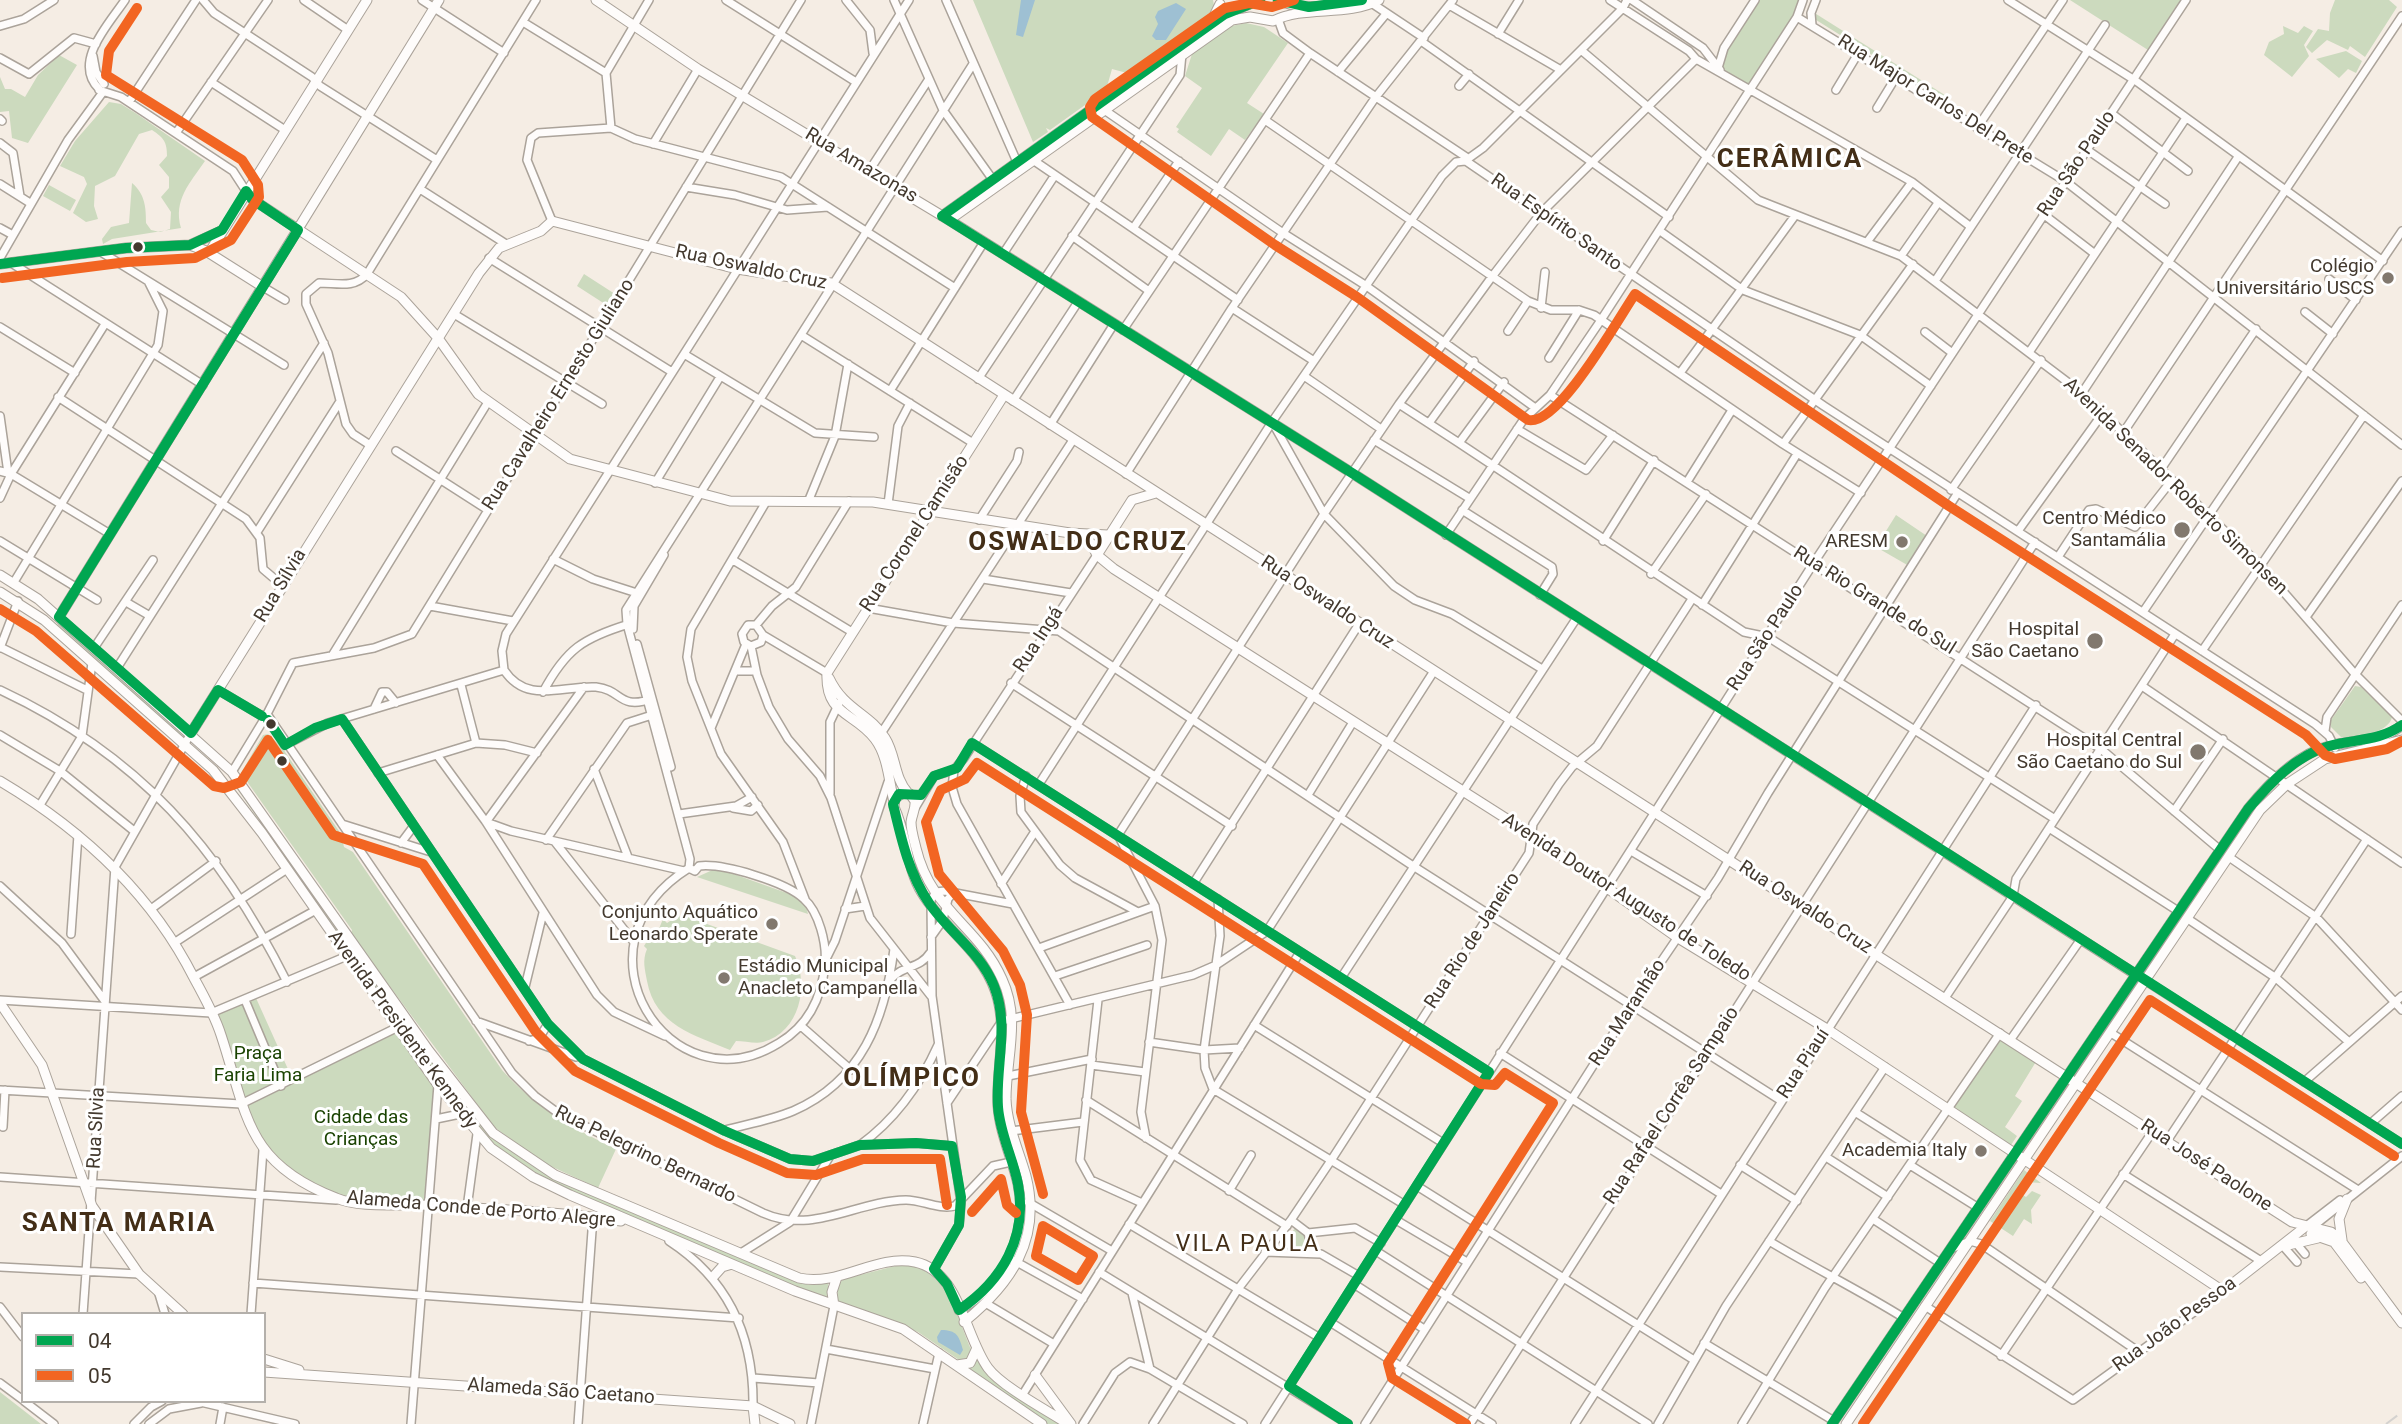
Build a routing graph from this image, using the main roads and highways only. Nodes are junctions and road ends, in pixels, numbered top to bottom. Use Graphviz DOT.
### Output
graph roads {
  1 [pos="367,0"];
  2 [pos="596,0"];
  3 [pos="1262,0"];
  4 [pos="1362,0"];
  5 [pos="1282,1"];
  6 [pos="1373,1"];
  7 [pos="437,4"];
  8 [pos="1220,4"];
  9 [pos="1280,17"];
  10 [pos="1262,18"];
  11 [pos="1209,25"];
  12 [pos="1101,108"];
  13 [pos="246,191"];
  14 [pos="946,218"];
  15 [pos="552,221"];
  16 [pos="222,230"];
  17 [pos="298,230"];
  18 [pos="190,245"];
  19 [pos="209,253"];
  20 [pos="0,264"];
  21 [pos="263,287"];
  22 [pos="438,338"];
  23 [pos="1004,396"];
  24 [pos="1156,493"];
  25 [pos="929,512"];
  26 [pos="1070,533"];
  27 [pos="1108,535"];
  28 [pos="1097,555"];
  29 [pos="0,575"];
  30 [pos="14,582"];
  31 [pos="0,592"];
  32 [pos="18,601"];
  33 [pos="59,617"];
  34 [pos="44,620"];
  35 [pos="2402,723"];
  36 [pos="191,733"];
  37 [pos="878,736"];
  38 [pos="2402,740"];
  39 [pos="192,751"];
  40 [pos="213,770"];
  41 [pos="232,772"];
  42 [pos="0,781"];
  43 [pos="910,795"];
  44 [pos="235,796"];
  45 [pos="894,807"];
  46 [pos="914,810"];
  47 [pos="2135,974"];
  48 [pos="2146,981"];
  49 [pos="0,1002"];
  50 [pos="2067,1075"];
  51 [pos="452,1081"];
  52 [pos="2078,1083"];
  53 [pos="438,1085"];
  54 [pos="471,1107"];
  55 [pos="460,1114"];
  56 [pos="2015,1153"];
  57 [pos="2025,1160"];
  58 [pos="2347,1199"];
  59 [pos="636,1224"];
  60 [pos="2307,1229"];
  61 [pos="2326,1238"];
  62 [pos="2344,1247"];
  63 [pos="2279,1248"];
  64 [pos="1014,1261"];
  65 [pos="732,1264"];
  66 [pos="837,1277"];
  67 [pos="713,1278"];
  68 [pos="2223,1291"];
  69 [pos="834,1306"];
  70 [pos="959,1310"];
  71 [pos="178,1312"];
  72 [pos="964,1322"];
  73 [pos="2402,1323"];
  74 [pos="2402,1333"];
  75 [pos="976,1350"];
  76 [pos="266,1360"];
  77 [pos="957,1365"];
  78 [pos="266,1372"];
  79 [pos="1035,1375"];
  80 [pos="328,1377"];
  81 [pos="753,1406"];
  82 [pos="1833,1423"];
  83 [pos="755,1424"];
  84 [pos="790,1424"];
  85 [pos="1042,1424"];
  86 [pos="1070,1424"];
  87 [pos="1846,1424"];
  1 -- 13 [label="main road"];
  2 -- 14 [label="main road, Rua Amazonas"];
  3 -- 10 [label="main road"];
  3 -- 11 [label="main road"];
  4 -- 5 [label="main road"];
  5 -- 9 [label="main road"];
  6 -- 9 [label="main road"];
  7 -- 17 [label="main road"];
  8 -- 11 [label="main road"];
  9 -- 10 [label="main road"];
  10 -- 12 [label="main road"];
  11 -- 12 [label="main road"];
  12 -- 14 [label="main road"];
  12 -- 14 [label="main road"];
  13 -- 16 [label="main road"];
  13 -- 17 [label="main road"];
  14 -- 47 [label="main road, Rua Amazonas"];
  15 -- 22 [label="main road, Rua Sílvia"];
  15 -- 23 [label="main road, Rua Oswaldo Cruz"];
  16 -- 18 [label="main road"];
  16 -- 19 [label="main road"];
  17 -- 21 [label="main road"];
  17 -- 22 [label="main road"];
  18 -- 19 [label="main road"];
  18 -- 20 [label="main road"];
  19 -- 21 [label="main road"];
  21 -- 33 [label="main road"];
  22 -- 25 [label="main road"];
  22 -- 36 [label="main road, Rua Sílvia"];
  23 -- 24 [label="main road, Rua Oswaldo Cruz"];
  23 -- 25 [label="main road, Rua Coronel Camisão"];
  24 -- 27 [label="main road, Rua Ingá"];
  24 -- 50 [label="main road, Rua Oswaldo Cruz"];
  25 -- 26 [label="main road"];
  25 -- 37 [label="main road, Rua Coronel Camisão"];
  26 -- 27 [label="main road"];
  26 -- 28 [label="main road, Avenida Doutor Augusto de Toledo"];
  27 -- 28 [label="main road, Rua Ingá"];
  28 -- 56 [label="main road, Avenida Doutor Augusto de Toledo"];
  29 -- 30 [label="main road, Avenida Presidente Kennedy"];
  30 -- 32 [label="main road"];
  30 -- 33 [label="main road, Avenida Presidente Kennedy"];
  31 -- 32 [label="main road, Avenida Presidente Kennedy"];
  32 -- 34 [label="main road, Avenida Presidente Kennedy"];
  33 -- 34 [label="main road"];
  33 -- 36 [label="main road, Avenida Presidente Kennedy"];
  34 -- 39 [label="main road, Avenida Presidente Kennedy"];
  35 -- 47 [label="main road"];
  36 -- 39 [label="main road"];
  36 -- 41 [label="main road, Avenida Presidente Kennedy"];
  37 -- 43 [label="main road"];
  37 -- 45 [label="main road"];
  38 -- 48 [label="main road"];
  39 -- 40 [label="main road, Avenida Presidente Kennedy"];
  40 -- 41 [label="main road"];
  40 -- 44 [label="main road, Avenida Presidente Kennedy"];
  41 -- 44 [label="main road"];
  41 -- 51 [label="main road, Avenida Presidente Kennedy"];
  42 -- 59 [label="main road, Alameda Conde de Porto Alegre"];
  43 -- 45 [label="main road"];
  43 -- 46 [label="main road"];
  44 -- 53 [label="main road, Avenida Presidente Kennedy"];
  45 -- 46 [label="main road"];
  45 -- 64 [label="main road"];
  46 -- 64 [label="main road"];
  47 -- 48 [label="main road, Rua Amazonas"];
  47 -- 50 [label="main road"];
  48 -- 52 [label="main road"];
  49 -- 71 [label="main road"];
  50 -- 52 [label="main road, Rua José Paolone"];
  50 -- 56 [label="main road"];
  51 -- 53 [label="main road"];
  51 -- 54 [label="main road, Avenida Presidente Kennedy"];
  52 -- 57 [label="main road"];
  52 -- 60 [label="main road, Rua José Paolone"];
  53 -- 55 [label="main road, Avenida Presidente Kennedy"];
  54 -- 55 [label="main road"];
  54 -- 66 [label="main road, Avenida Presidente Kennedy"];
  55 -- 59 [label="main road, Avenida Presidente Kennedy"];
  56 -- 57 [label="main road, Avenida Doutor Augusto de Toledo"];
  56 -- 82 [label="main road"];
  57 -- 68 [label="main road, Avenida Doutor Augusto de Toledo"];
  57 -- 87 [label="main road"];
  58 -- 62 [label="main road"];
  59 -- 65 [label="main road, Avenida Presidente Kennedy"];
  60 -- 61 [label="main road, Rua José Paolone"];
  60 -- 62 [label="main road, Rua José Paolone"];
  60 -- 63 [label="main road"];
  61 -- 62 [label="main road, Rua José Paolone"];
  61 -- 63 [label="main road"];
  62 -- 73 [label="main road"];
  62 -- 74 [label="main road"];
  63 -- 68 [label="main road, Rua João Pessoa"];
  64 -- 70 [label="main road"];
  64 -- 72 [label="main road"];
  65 -- 67 [label="main road"];
  65 -- 69 [label="main road, Avenida Presidente Kennedy"];
  66 -- 69 [label="main road"];
  66 -- 70 [label="main road, Avenida Presidente Kennedy"];
  69 -- 77 [label="main road, Avenida Presidente Kennedy"];
  70 -- 72 [label="main road"];
  72 -- 75 [label="main road"];
  75 -- 77 [label="main road"];
  75 -- 86 [label="main road"];
  76 -- 80 [label="main road, Alameda São Caetano"];
  77 -- 85 [label="main road, Avenida Presidente Kennedy"];
  78 -- 80 [label="main road, Alameda São Caetano"];
  79 -- 86 [label="main road"];
  80 -- 81 [label="main road, Alameda São Caetano"];
  81 -- 83 [label="main road"];
  81 -- 84 [label="main road, Alameda São Caetano"];
}
